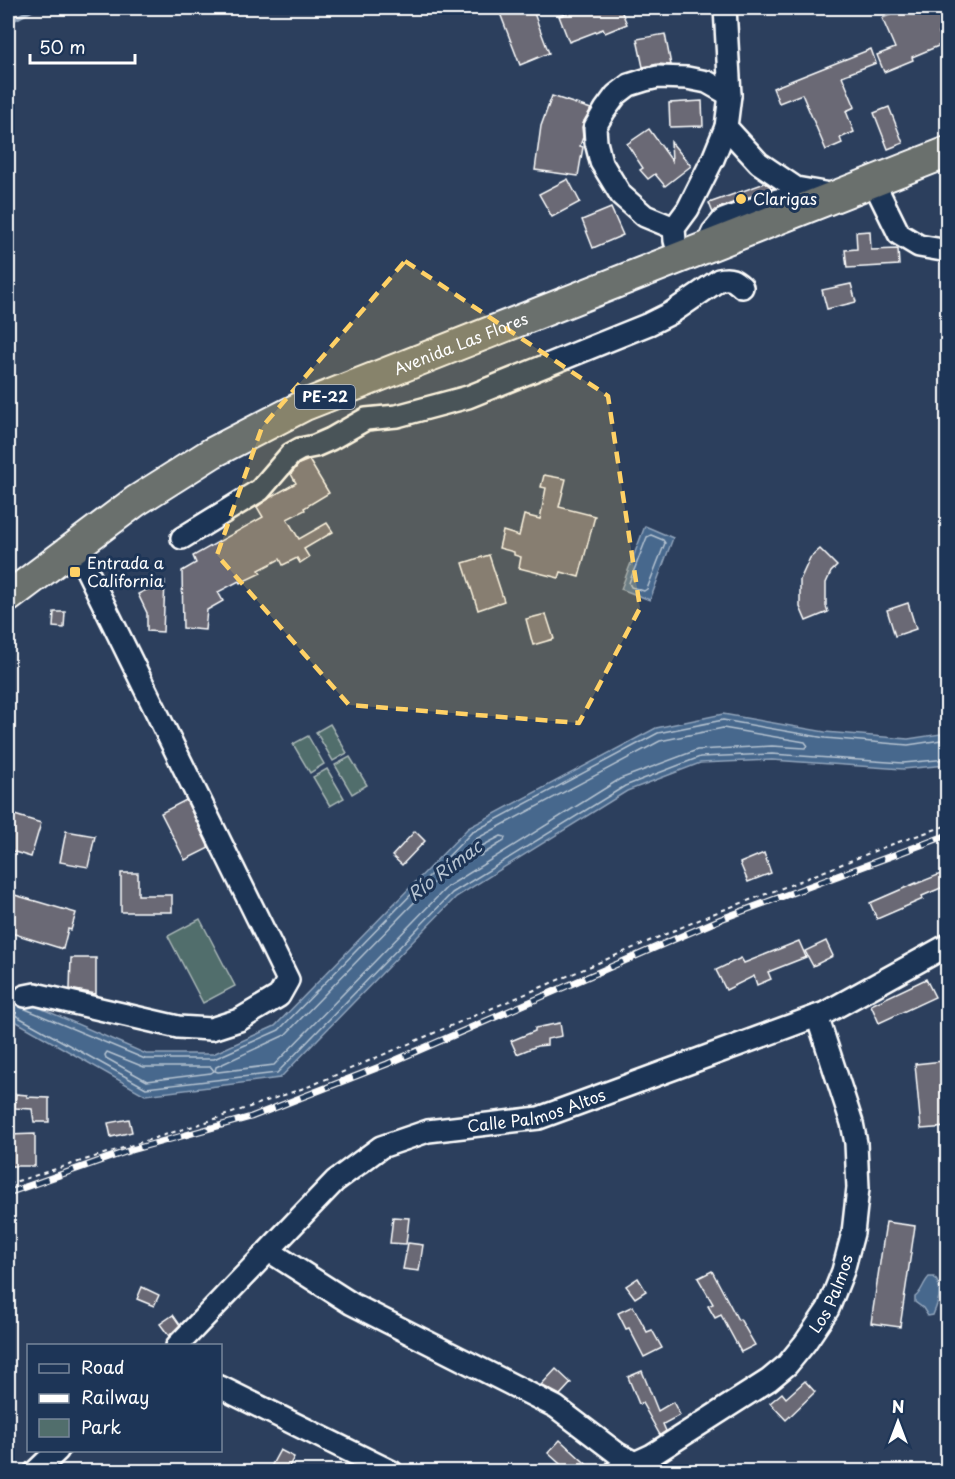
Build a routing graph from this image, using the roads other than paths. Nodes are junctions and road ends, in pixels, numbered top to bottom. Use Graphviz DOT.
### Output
graph roads {
  1 [pos="725,8"];
  2 [pos="730,95"];
  3 [pos="726,127"];
  4 [pos="948,152"];
  5 [pos="873,181"];
  6 [pos="837,195"];
  7 [pos="674,228"];
  8 [pos="944,253"];
  9 [pos="675,260"];
  10 [pos="742,287"];
  11 [pos="182,538"];
  12 [pos="75,546"];
  13 [pos="8,597"];
  14 [pos="948,945"];
  15 [pos="25,996"];
  16 [pos="817,1016"];
  17 [pos="269,1251"];
  18 [pos="179,1344"];
  19 [pos="222,1388"];
  20 [pos="56,1452"];
  21 [pos="635,1467"];
  22 [pos="35,1472"];
  23 [pos="392,1472"];
  24 [pos="615,1472"];
  1 -- 2 [label="street"];
  2 -- 3 [label="street"];
  2 -- 7 [label="street"];
  3 -- 6 [label="street"];
  3 -- 7 [label="street"];
  4 -- 5 [label="highway, Avenida Las Flores / PE-22"];
  5 -- 6 [label="highway, Avenida Las Flores / PE-22"];
  5 -- 8 [label="street"];
  6 -- 9 [label="highway, Avenida Las Flores / PE-22"];
  7 -- 9 [label="street"];
  9 -- 12 [label="highway, Avenida Las Flores / PE-22"];
  10 -- 11 [label="street"];
  12 -- 13 [label="highway, Avenida Las Flores / PE-22"];
  12 -- 15 [label="street"];
  14 -- 16 [label="street, Calle Palmos Altos"];
  16 -- 17 [label="street, Calle Palmos Altos"];
  16 -- 21 [label="street, Los Palmos"];
  17 -- 18 [label="street, Calle Palmos Altos"];
  17 -- 21 [label="street"];
  19 -- 23 [label="street"];
  20 -- 22 [label="street"];
  21 -- 24 [label="street, Los Palmos"];
}
